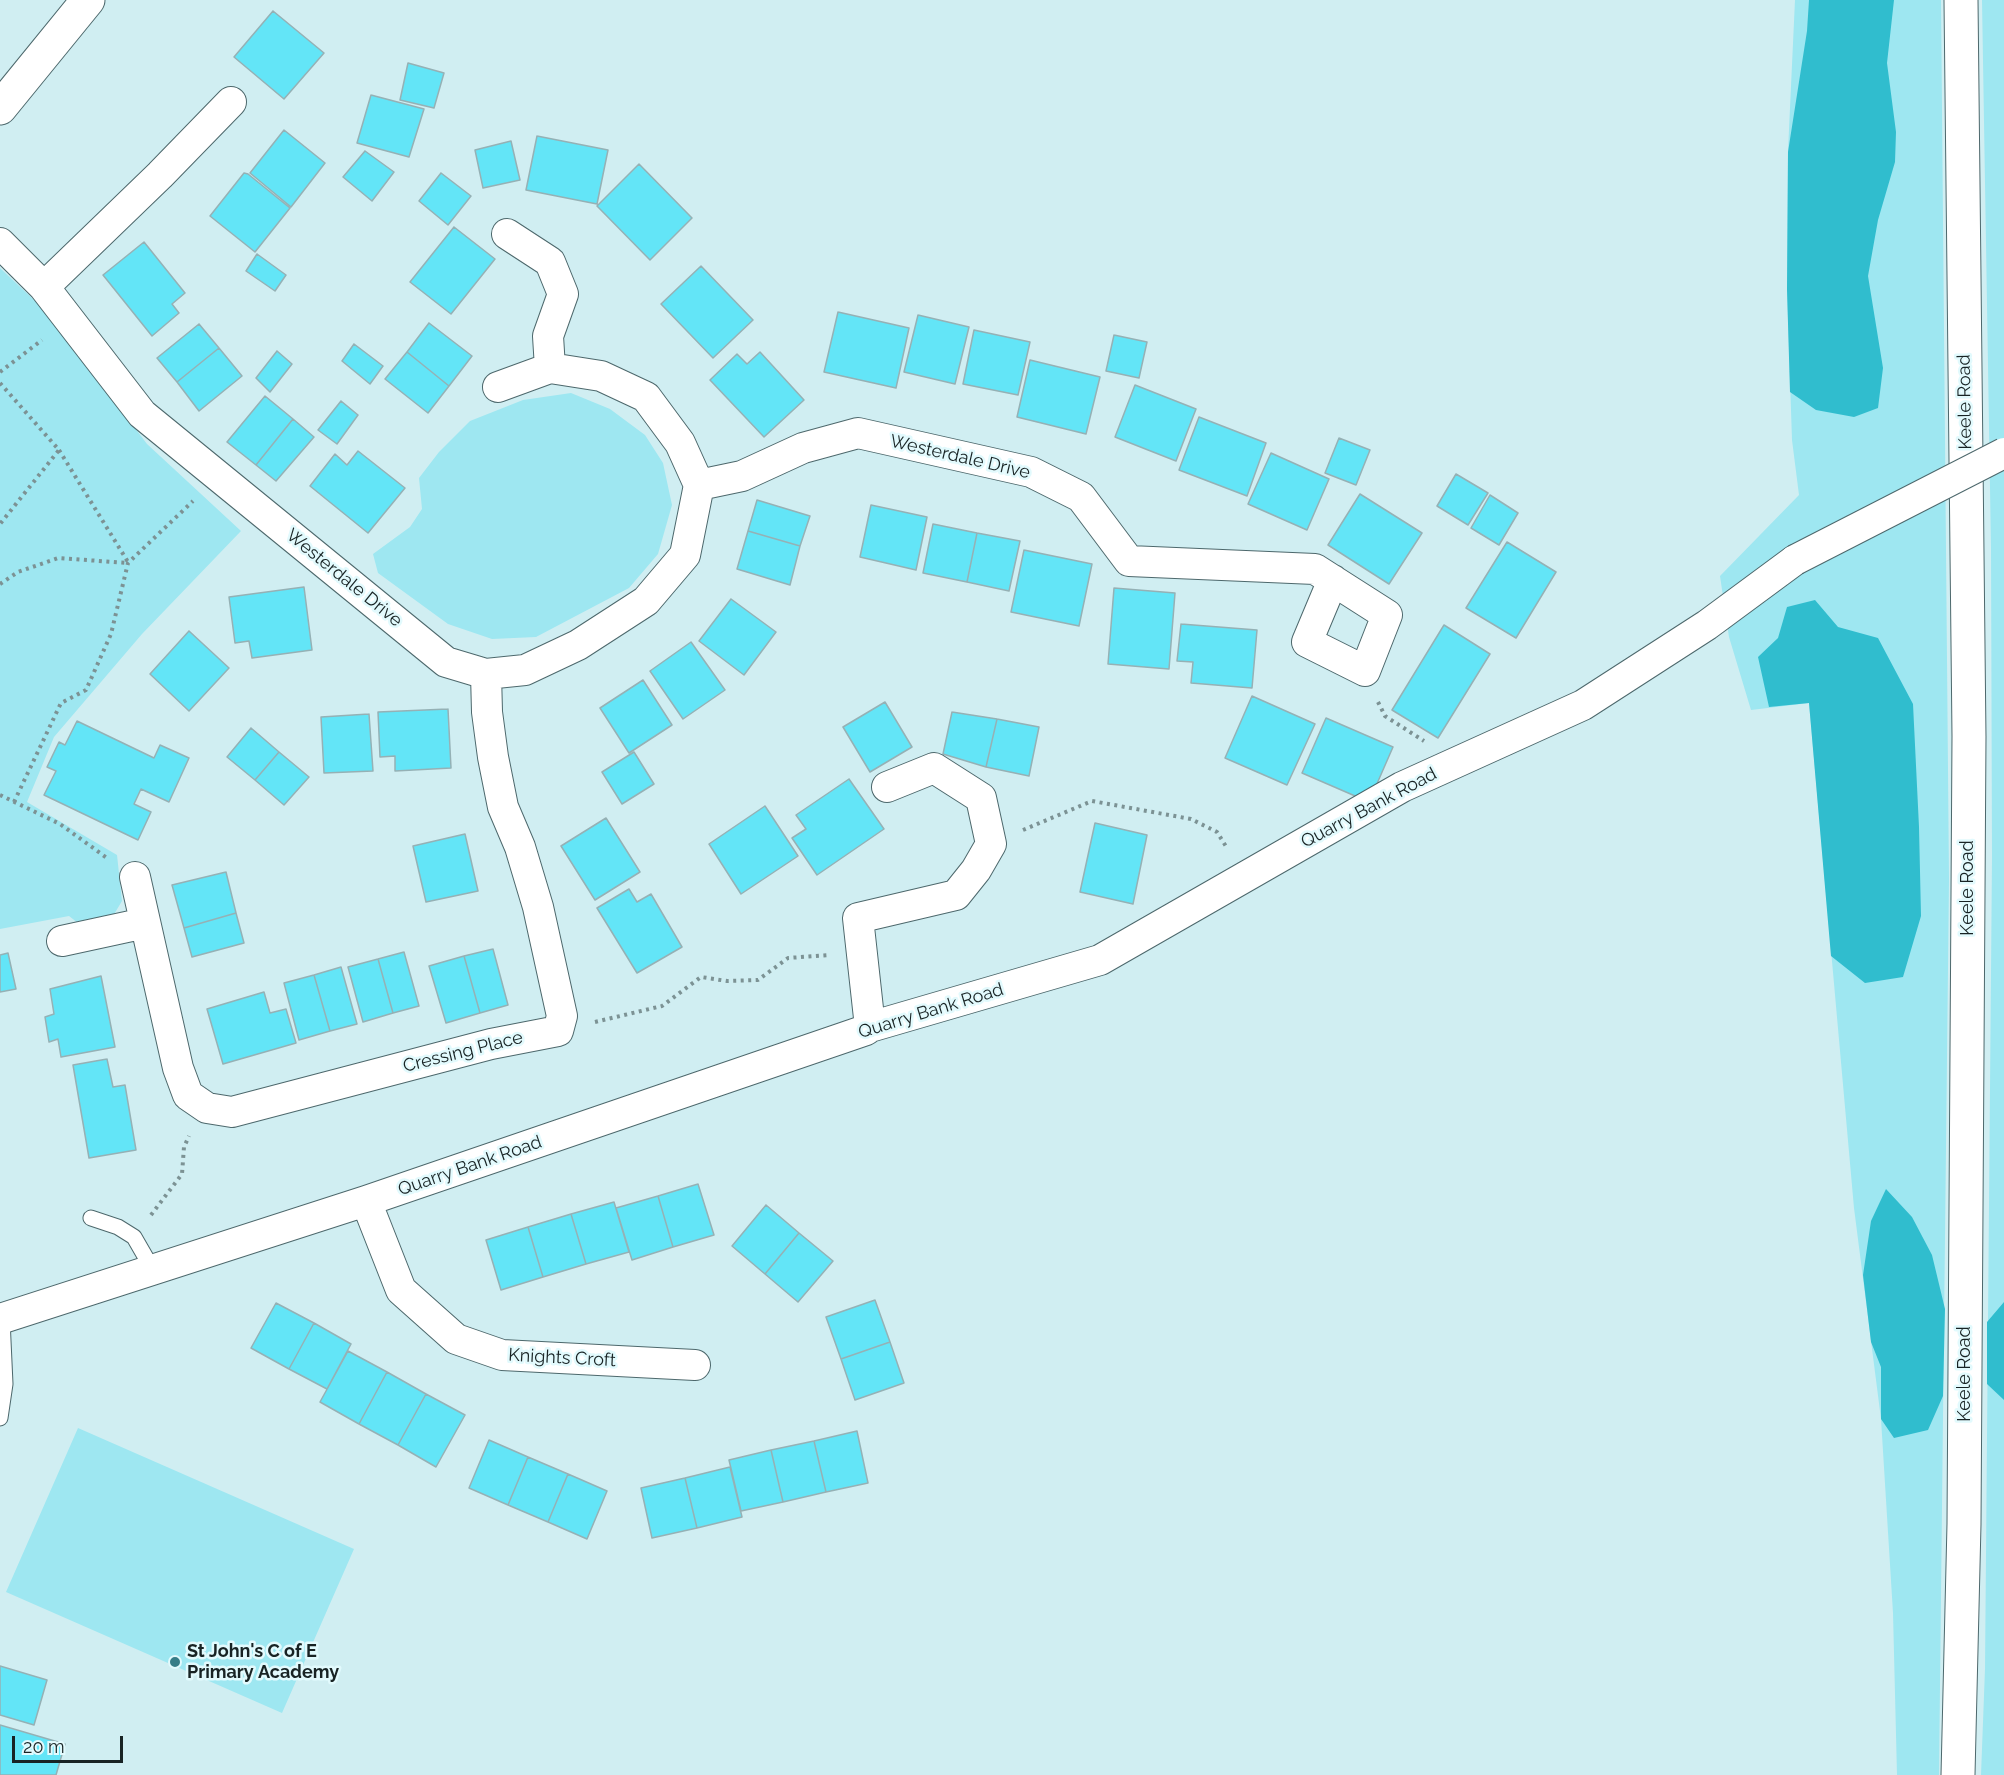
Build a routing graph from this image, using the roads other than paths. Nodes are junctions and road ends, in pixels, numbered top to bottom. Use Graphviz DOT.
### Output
graph roads {
  1 [pos="88,0"];
  2 [pos="1961,0"];
  3 [pos="231,102"];
  4 [pos="0,108"];
  5 [pos="507,234"];
  6 [pos="0,243"];
  7 [pos="44,287"];
  8 [pos="550,368"];
  9 [pos="498,387"];
  10 [pos="2004,453"];
  11 [pos="699,485"];
  12 [pos="1333,580"];
  13 [pos="486,674"];
  14 [pos="887,787"];
  15 [pos="135,877"];
  16 [pos="145,923"];
  17 [pos="62,941"];
  18 [pos="870,1027"];
  19 [pos="366,1202"];
  20 [pos="91,1218"];
  21 [pos="153,1270"];
  22 [pos="1,1319"];
  23 [pos="695,1365"];
  24 [pos="0,1418"];
  25 [pos="1958,1775"];
  1 -- 4 [label="main road"];
  2 -- 25 [label="main road, Keele Road"];
  3 -- 7 [label="street"];
  5 -- 8 [label="street"];
  6 -- 7 [label="street, Westerdale Drive"];
  7 -- 13 [label="street, Westerdale Drive"];
  8 -- 9 [label="street"];
  8 -- 11 [label="street"];
  10 -- 18 [label="street, Quarry Bank Road, bridge"];
  11 -- 12 [label="street, Westerdale Drive"];
  11 -- 13 [label="street, Westerdale Drive"];
  12 -- 12 [label="street, Westerdale Drive"];
  13 -- 16 [label="street, Cressing Place"];
  14 -- 18 [label="street"];
  15 -- 16 [label="street"];
  16 -- 17 [label="street"];
  18 -- 19 [label="street, Quarry Bank Road"];
  19 -- 21 [label="street, Quarry Bank Road"];
  19 -- 23 [label="street, Knights Croft"];
  20 -- 21 [label="lane"];
  21 -- 22 [label="street, Quarry Bank Road"];
  22 -- 24 [label="lane"];
}
